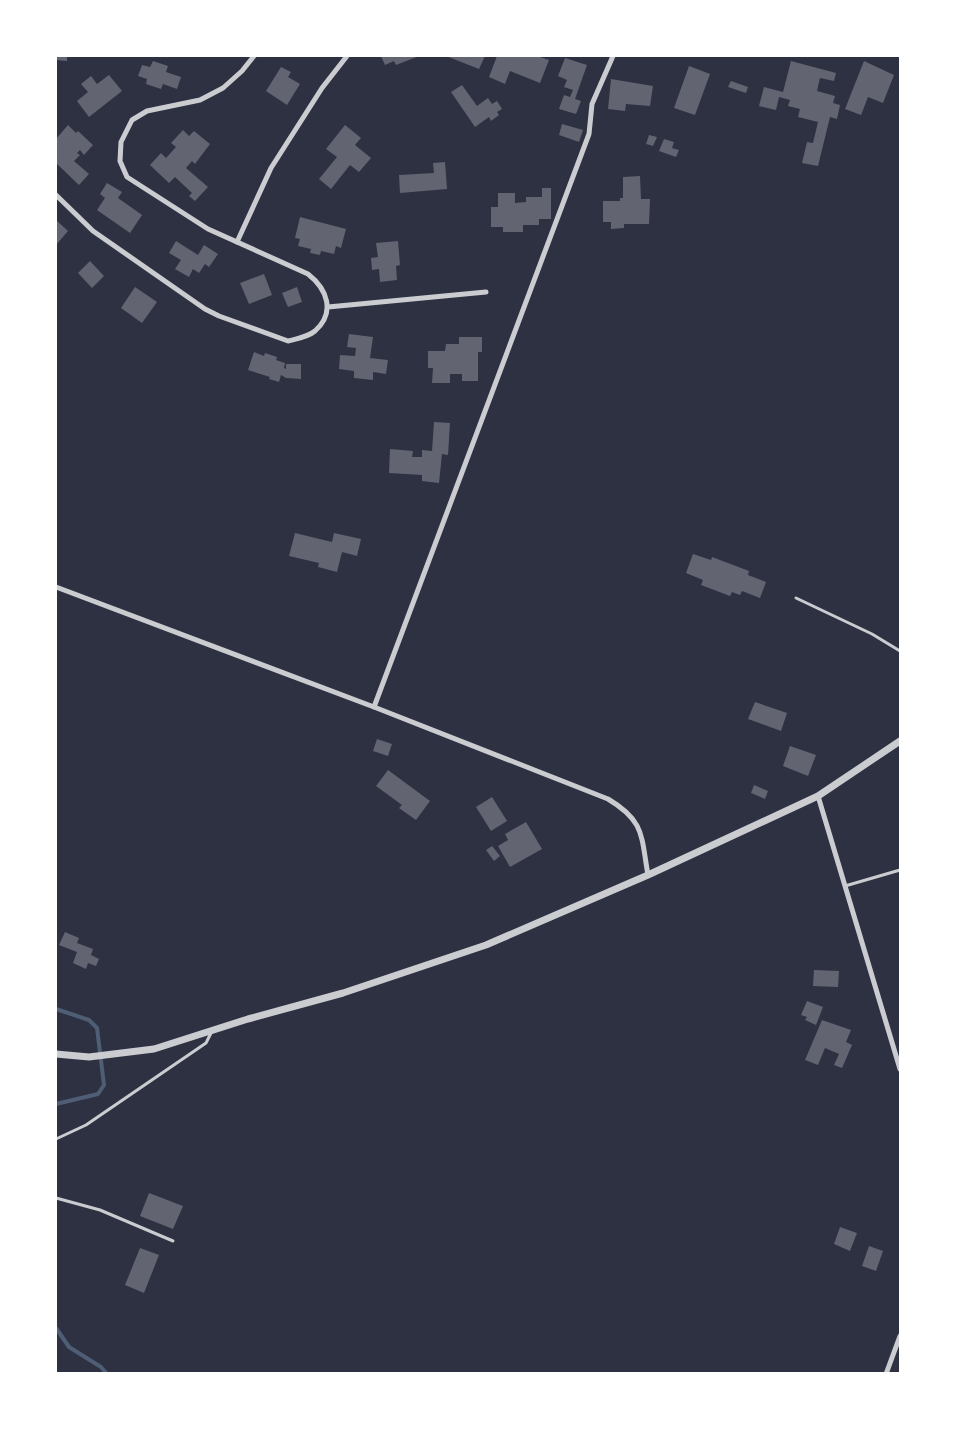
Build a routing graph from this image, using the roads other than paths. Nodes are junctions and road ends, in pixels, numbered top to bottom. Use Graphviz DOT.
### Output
graph roads {
  1 [pos="254,56"];
  2 [pos="347,56"];
  3 [pos="613,56"];
  4 [pos="56,195"];
  5 [pos="237,242"];
  6 [pos="486,292"];
  7 [pos="328,307"];
  8 [pos="56,587"];
  9 [pos="796,598"];
  10 [pos="900,651"];
  11 [pos="374,707"];
  12 [pos="900,741"];
  13 [pos="818,796"];
  14 [pos="900,870"];
  15 [pos="648,875"];
  16 [pos="845,886"];
  17 [pos="212,1030"];
  18 [pos="56,1054"];
  19 [pos="900,1069"];
  20 [pos="56,1139"];
  21 [pos="56,1198"];
  22 [pos="173,1241"];
  23 [pos="900,1336"];
  24 [pos="886,1374"];
  1 -- 5 [label="street"];
  2 -- 5 [label="street"];
  3 -- 11 [label="street"];
  4 -- 7 [label="street"];
  5 -- 7 [label="street"];
  6 -- 7 [label="street"];
  8 -- 11 [label="street"];
  9 -- 10 [label="lane"];
  11 -- 15 [label="street"];
  12 -- 13 [label="street"];
  13 -- 15 [label="street"];
  13 -- 16 [label="street"];
  14 -- 16 [label="lane"];
  15 -- 17 [label="street"];
  16 -- 19 [label="street"];
  17 -- 18 [label="street"];
  17 -- 20 [label="lane"];
  21 -- 22 [label="lane"];
  23 -- 24 [label="street"];
}
